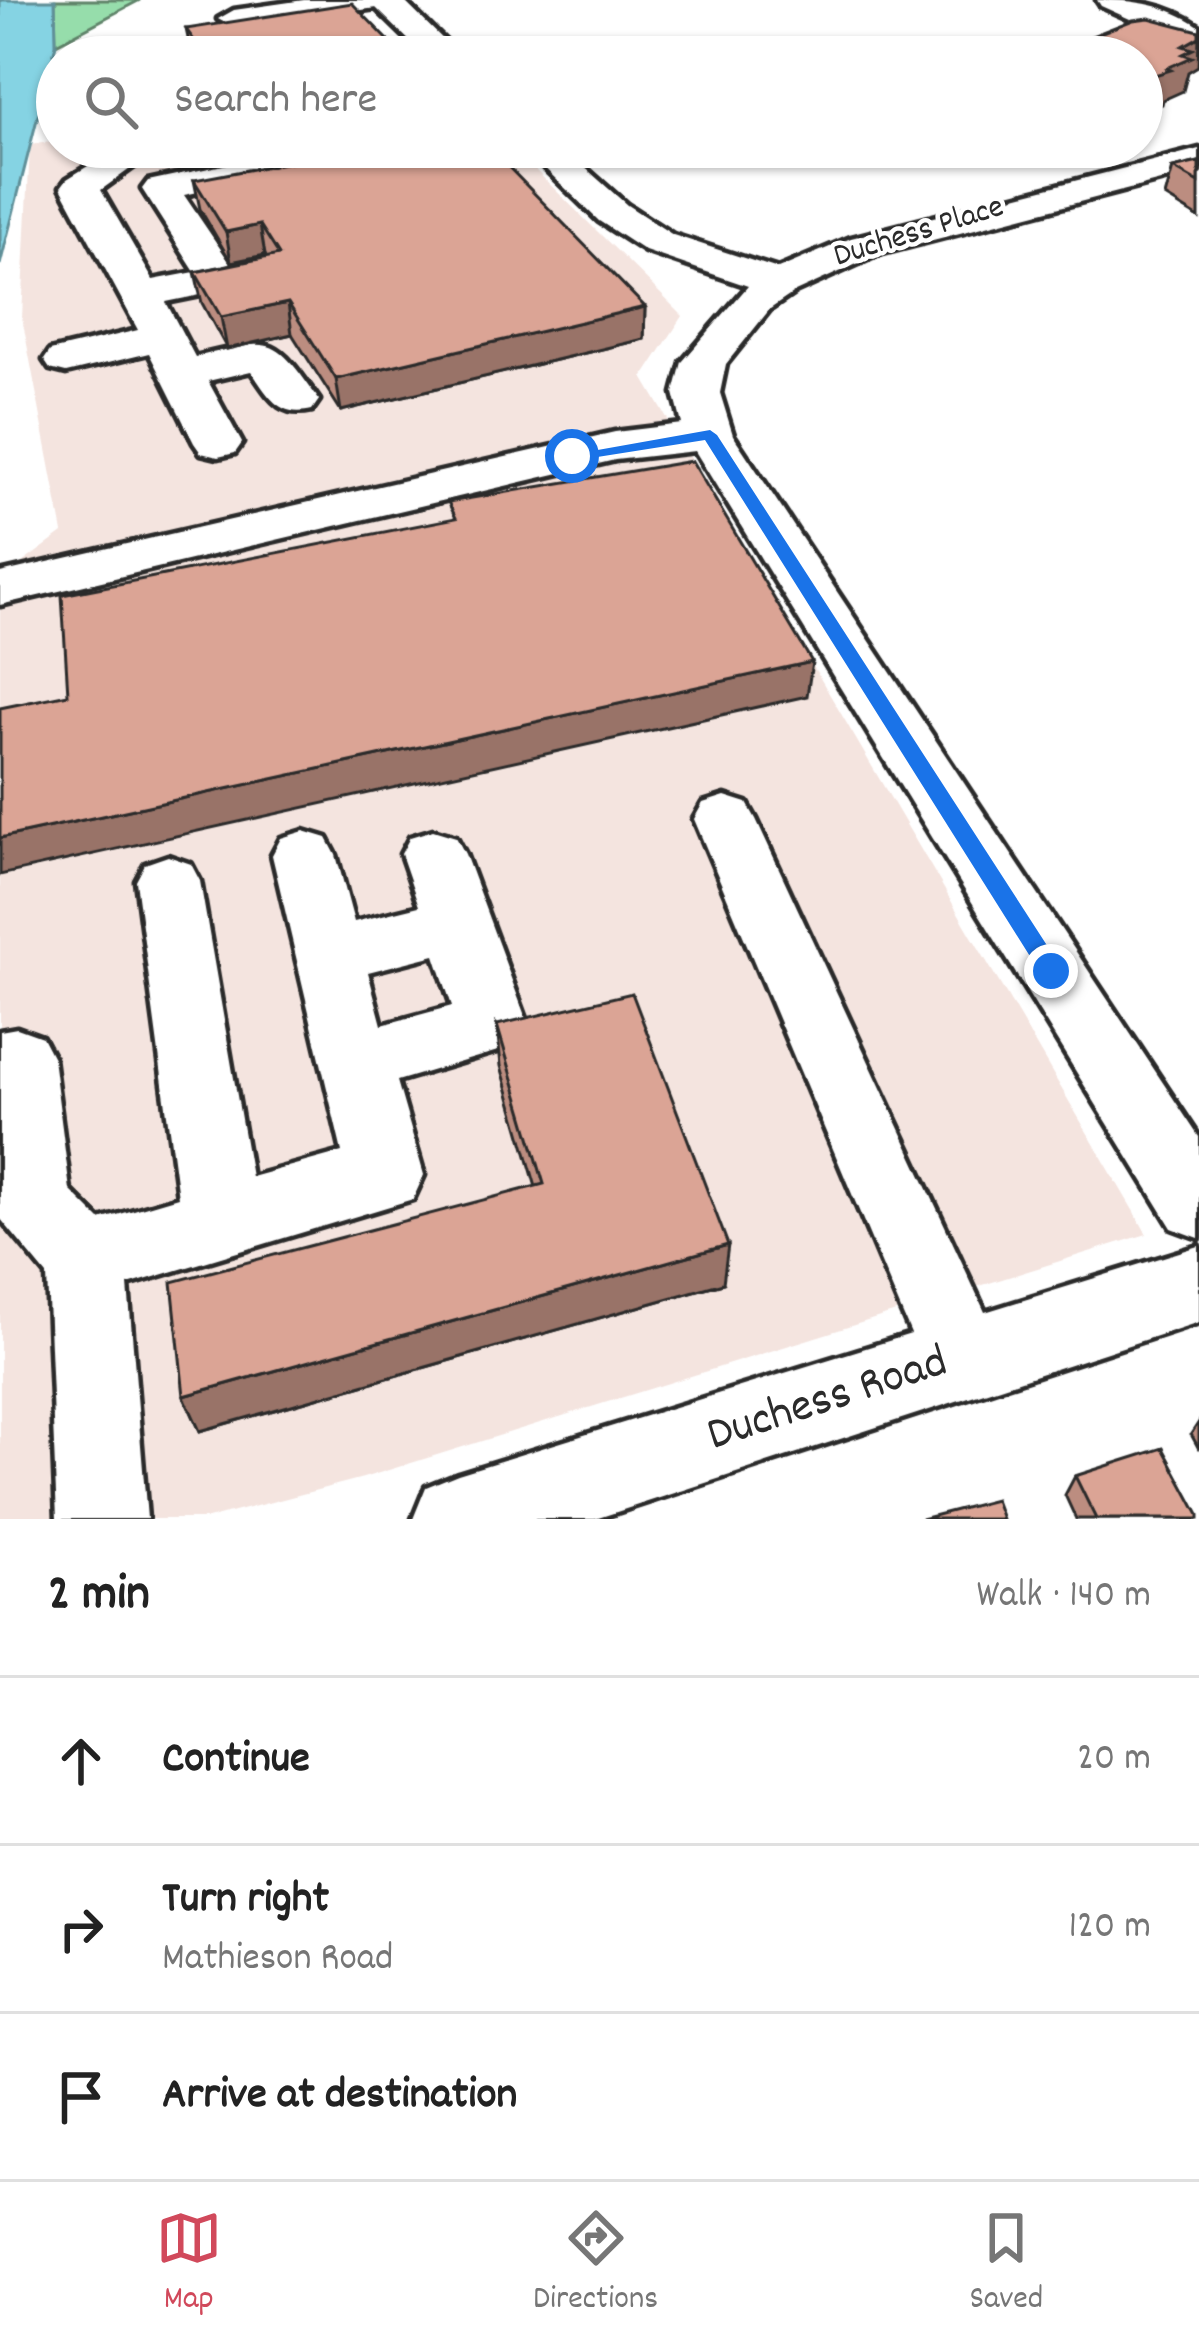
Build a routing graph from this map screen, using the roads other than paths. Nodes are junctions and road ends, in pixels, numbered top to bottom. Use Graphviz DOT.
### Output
graph roads {
  1 [pos="370,0"];
  2 [pos="385,0"];
  3 [pos="1112,0"];
  4 [pos="234,19"];
  5 [pos="423,36"];
  6 [pos="1199,40"];
  7 [pos="1199,160"];
  8 [pos="144,168"];
  9 [pos="152,168"];
  10 [pos="564,168"];
  11 [pos="780,283"];
  12 [pos="141,295"];
  13 [pos="172,355"];
  14 [pos="66,359"];
  15 [pos="296,400"];
  16 [pos="703,414"];
  17 [pos="218,443"];
  18 [pos="4,589"];
  19 [pos="725,819"];
  20 [pos="433,854"];
  21 [pos="304,855"];
  22 [pos="169,881"];
  23 [pos="458,923"];
  24 [pos="329,955"];
  25 [pos="0,1061"];
  26 [pos="356,1062"];
  27 [pos="1199,1203"];
  28 [pos="220,1221"];
  29 [pos="86,1261"];
  30 [pos="1199,1284"];
  31 [pos="963,1358"];
  32 [pos="102,1519"];
  33 [pos="458,1519"];
  1 -- 4 [label="street"];
  2 -- 5 [label="street"];
  3 -- 6 [label="street"];
  7 -- 11 [label="street, Duchess Place"];
  8 -- 12 [label="street"];
  9 -- 12 [label="street"];
  10 -- 11 [label="street"];
  11 -- 16 [label="street, Duchess Place"];
  12 -- 13 [label="street"];
  13 -- 14 [label="street"];
  13 -- 15 [label="street"];
  13 -- 17 [label="street"];
  16 -- 18 [label="street"];
  16 -- 27 [label="street"];
  19 -- 31 [label="street"];
  20 -- 23 [label="street"];
  21 -- 24 [label="street"];
  22 -- 28 [label="street"];
  23 -- 24 [label="street"];
  23 -- 26 [label="street"];
  24 -- 26 [label="street"];
  25 -- 29 [label="street"];
  26 -- 28 [label="street"];
  28 -- 29 [label="street"];
  29 -- 32 [label="street"];
  30 -- 31 [label="street, Duchess Road"];
  31 -- 33 [label="street, Duchess Road"];
}
